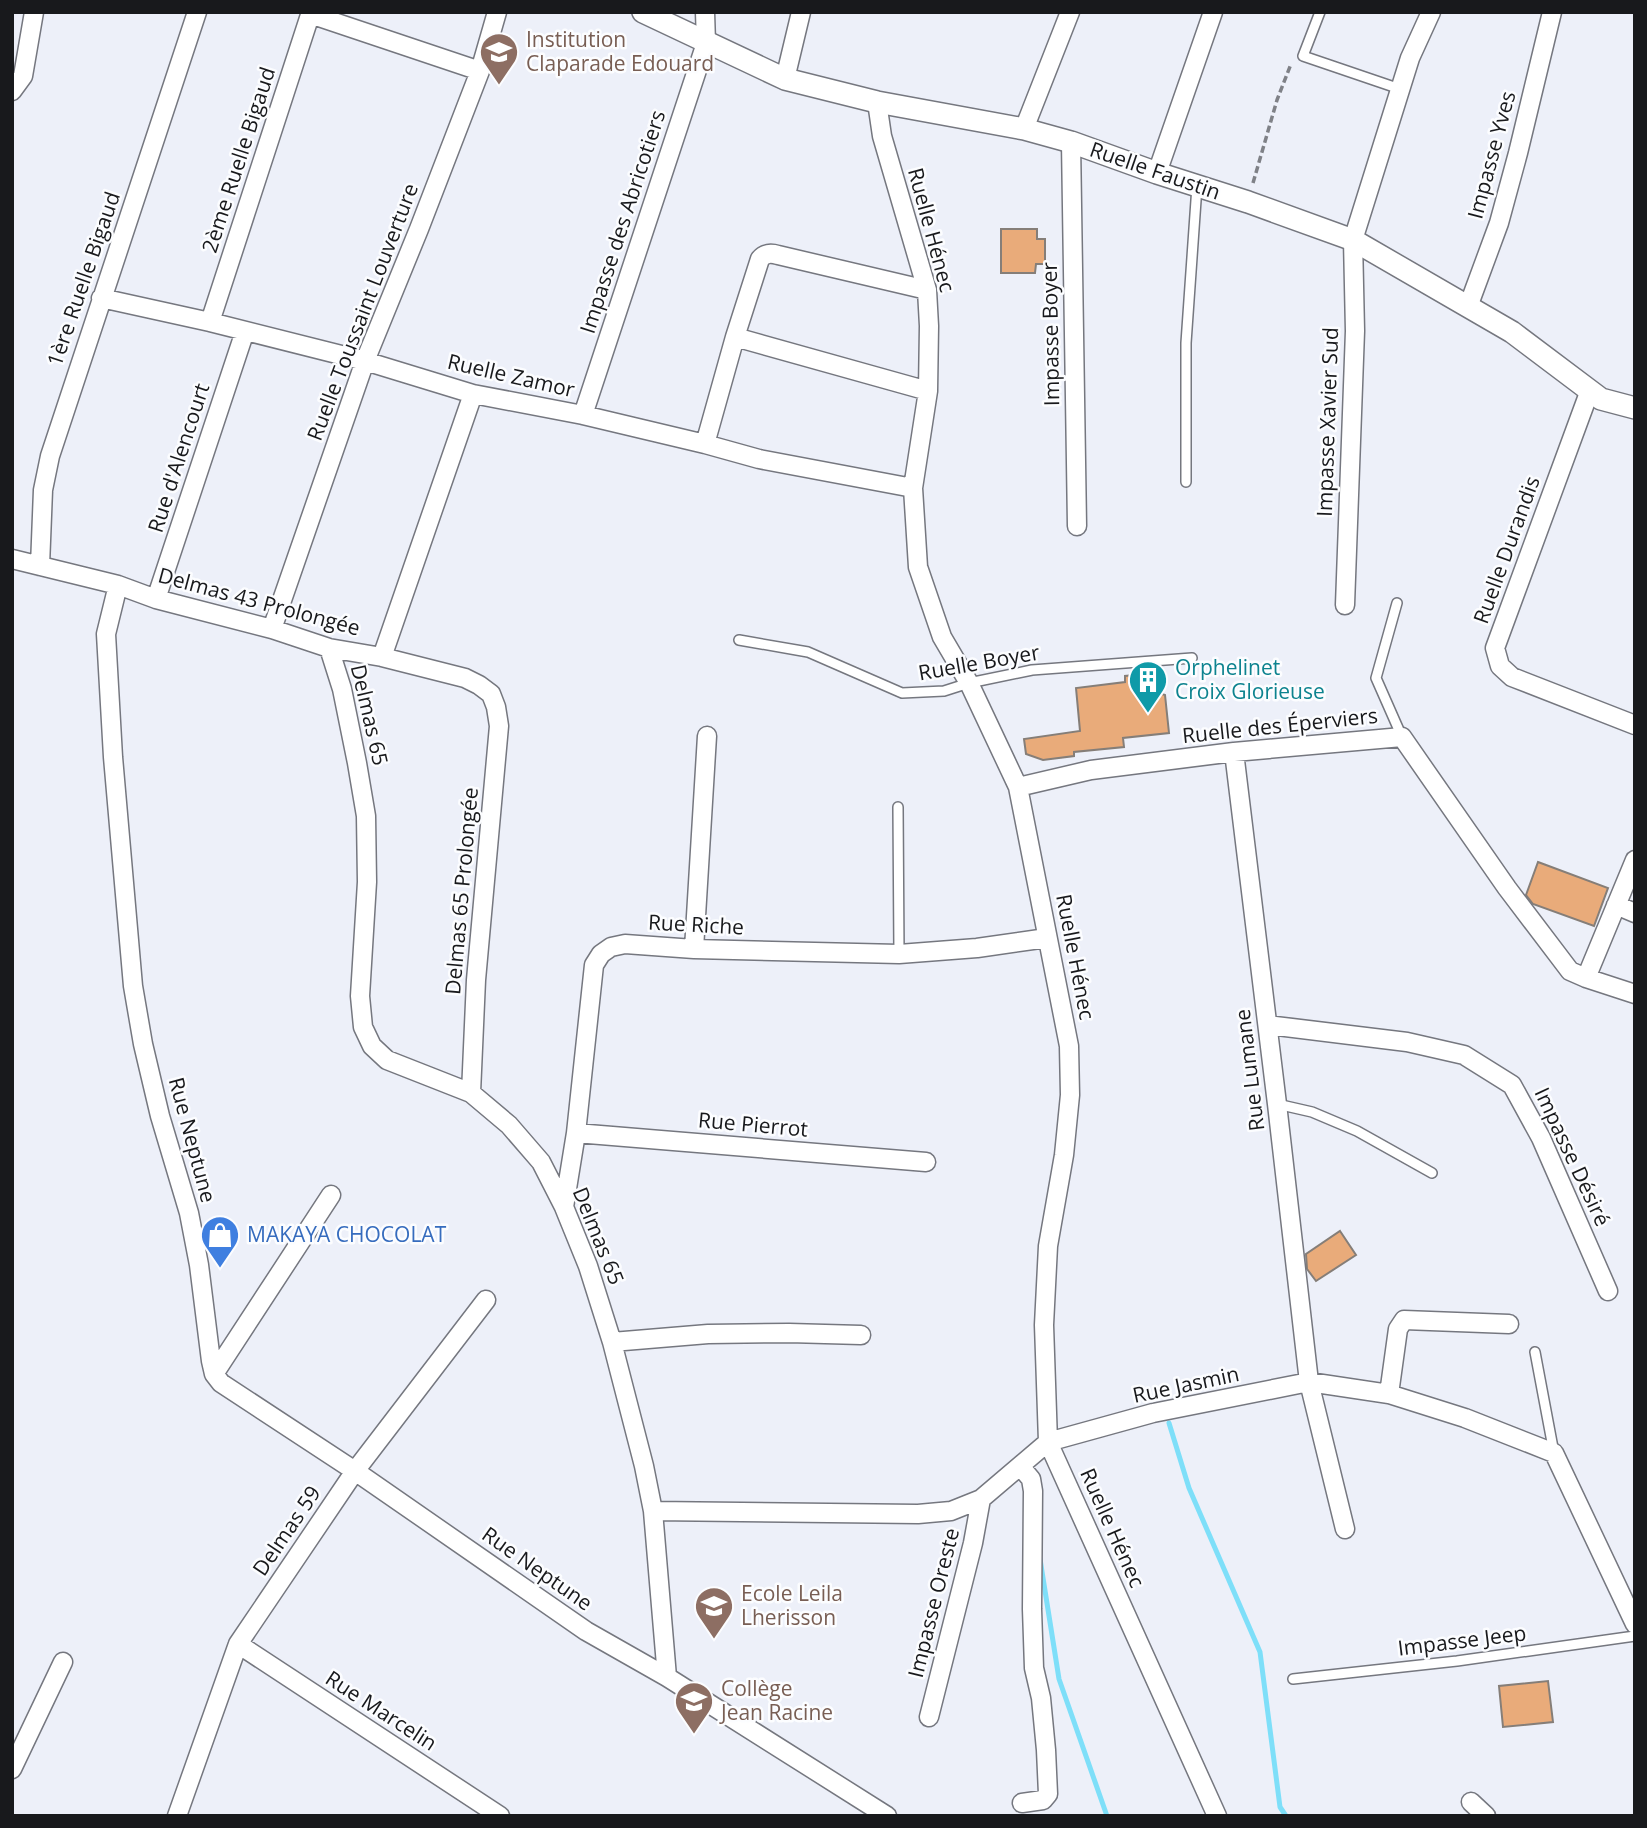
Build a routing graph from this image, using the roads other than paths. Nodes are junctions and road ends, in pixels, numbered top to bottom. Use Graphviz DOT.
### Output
graph roads {
  1 [pos="34,12"];
  2 [pos="198,12"];
  3 [pos="497,12"];
  4 [pos="643,12"];
  5 [pos="705,12"];
  6 [pos="802,12"];
  7 [pos="1070,12"];
  8 [pos="1213,12"];
  9 [pos="1320,12"];
  10 [pos="1431,12"];
  11 [pos="1552,12"];
  12 [pos="310,13"];
  13 [pos="706,43"];
  14 [pos="480,71"];
  15 [pos="785,79"];
  16 [pos="1400,89"];
  17 [pos="12,91"];
  18 [pos="877,102"];
  19 [pos="1024,129"];
  20 [pos="1071,142"];
  21 [pos="1157,173"];
  22 [pos="1197,186"];
  23 [pos="1353,240"];
  24 [pos="927,290"];
  25 [pos="101,298"];
  26 [pos="1468,307"];
  27 [pos="210,322"];
  28 [pos="245,331"];
  29 [pos="735,337"];
  30 [pos="365,361"];
  31 [pos="1590,390"];
  32 [pos="928,391"];
  33 [pos="473,394"];
  34 [pos="1634,404"];
  35 [pos="583,415"];
  36 [pos="705,444"];
  37 [pos="1186,482"];
  38 [pos="914,488"];
  39 [pos="1077,526"];
  40 [pos="12,559"];
  41 [pos="40,566"];
  42 [pos="118,586"];
  43 [pos="156,599"];
  44 [pos="1397,603"];
  45 [pos="1345,606"];
  46 [pos="272,629"];
  47 [pos="739,640"];
  48 [pos="329,648"];
  49 [pos="382,657"];
  50 [pos="1192,658"];
  51 [pos="969,683"];
  52 [pos="491,694"];
  53 [pos="1635,725"];
  54 [pos="707,736"];
  55 [pos="1402,737"];
  56 [pos="1234,752"];
  57 [pos="1018,787"];
  58 [pos="898,807"];
  59 [pos="1635,860"];
  60 [pos="1616,905"];
  61 [pos="1635,913"];
  62 [pos="1047,938"];
  63 [pos="694,949"];
  64 [pos="899,954"];
  65 [pos="1586,978"];
  66 [pos="1635,994"];
  67 [pos="1268,1025"];
  68 [pos="471,1093"];
  69 [pos="1277,1104"];
  70 [pos="576,1133"];
  71 [pos="926,1162"];
  72 [pos="1432,1173"];
  73 [pos="331,1195"];
  74 [pos="564,1207"];
  75 [pos="1608,1291"];
  76 [pos="486,1300"];
  77 [pos="1508,1324"];
  78 [pos="861,1335"];
  79 [pos="612,1342"];
  80 [pos="1535,1352"];
  81 [pos="214,1374"];
  82 [pos="1309,1382"];
  83 [pos="1389,1394"];
  84 [pos="1048,1442"];
  85 [pos="1554,1453"];
  86 [pos="1020,1466"];
  87 [pos="355,1471"];
  88 [pos="981,1499"];
  89 [pos="653,1511"];
  90 [pos="1345,1529"];
  91 [pos="1635,1624"];
  92 [pos="1635,1636"];
  93 [pos="238,1644"];
  94 [pos="63,1662"];
  95 [pos="667,1677"];
  96 [pos="1293,1679"];
  97 [pos="929,1717"];
  98 [pos="12,1769"];
  99 [pos="1471,1802"];
  100 [pos="1022,1803"];
  101 [pos="177,1816"];
  102 [pos="499,1816"];
  103 [pos="887,1816"];
  104 [pos="1217,1816"];
  105 [pos="1486,1816"];
  1 -- 17 [label="street"];
  2 -- 25 [label="street, 1ère Ruelle Bigaud"];
  3 -- 14 [label="street, Ruelle Toussaint Louverture"];
  4 -- 13 [label="street, Ruelle Faustin"];
  5 -- 13 [label="street"];
  6 -- 15 [label="street"];
  7 -- 19 [label="street"];
  8 -- 21 [label="street"];
  9 -- 16 [label="lane"];
  10 -- 16 [label="street, Impasse Xavier Sud"];
  11 -- 26 [label="street, Impasse Yves"];
  12 -- 14 [label="street"];
  12 -- 27 [label="street, 2ème Ruelle Bigaud"];
  13 -- 15 [label="street, Ruelle Faustin"];
  13 -- 35 [label="street, Impasse des Abricotiers"];
  14 -- 30 [label="street, Ruelle Toussaint Louverture"];
  15 -- 18 [label="street, Ruelle Faustin"];
  16 -- 23 [label="street, Impasse Xavier Sud"];
  18 -- 19 [label="street, Ruelle Faustin"];
  18 -- 24 [label="street, Ruelle Hénec"];
  19 -- 20 [label="street, Ruelle Faustin"];
  20 -- 21 [label="street, Ruelle Faustin"];
  20 -- 39 [label="street, Impasse Boyer"];
  21 -- 22 [label="street, Ruelle Faustin"];
  22 -- 23 [label="street, Ruelle Faustin"];
  22 -- 37 [label="lane"];
  23 -- 26 [label="street, Ruelle Faustin"];
  23 -- 45 [label="street, Impasse Xavier Sud"];
  24 -- 29 [label="street"];
  24 -- 32 [label="street, Ruelle Hénec"];
  25 -- 27 [label="street, Ruelle Zamor"];
  25 -- 41 [label="street, 1ère Ruelle Bigaud"];
  26 -- 31 [label="street, Ruelle Faustin"];
  27 -- 28 [label="street, Ruelle Zamor"];
  28 -- 30 [label="street, Ruelle Zamor"];
  28 -- 43 [label="street, Rue d'Alencourt"];
  29 -- 32 [label="street"];
  29 -- 36 [label="street"];
  30 -- 33 [label="street, Ruelle Zamor"];
  30 -- 46 [label="street, Ruelle Toussaint Louverture"];
  31 -- 34 [label="street, Ruelle Faustin"];
  31 -- 53 [label="street, Ruelle Durandis"];
  32 -- 38 [label="street, Ruelle Hénec"];
  33 -- 35 [label="street, Ruelle Zamor"];
  33 -- 49 [label="street"];
  35 -- 36 [label="street, Ruelle Zamor"];
  36 -- 38 [label="street, Ruelle Zamor"];
  38 -- 51 [label="street, Ruelle Hénec"];
  40 -- 41 [label="street, Delmas 43 Prolongée"];
  41 -- 42 [label="street, Delmas 43 Prolongée"];
  42 -- 43 [label="street, Delmas 43 Prolongée"];
  42 -- 81 [label="street, Rue Neptune"];
  43 -- 46 [label="street, Delmas 43 Prolongée"];
  44 -- 55 [label="lane"];
  46 -- 48 [label="street, Delmas 43 Prolongée"];
  47 -- 51 [label="lane, Ruelle Boyer"];
  48 -- 49 [label="street, Delmas 43 Prolongée"];
  48 -- 68 [label="street, Delmas 65"];
  49 -- 52 [label="street, Delmas 43 Prolongée"];
  50 -- 51 [label="lane, Ruelle Boyer"];
  51 -- 57 [label="street, Ruelle Hénec"];
  52 -- 68 [label="street, Delmas 65 Prolongée"];
  54 -- 63 [label="street"];
  55 -- 56 [label="street, Ruelle des Éperviers"];
  55 -- 65 [label="street, Ruelle des Éperviers"];
  56 -- 57 [label="street, Ruelle des Éperviers"];
  56 -- 67 [label="street, Rue Lumane"];
  57 -- 62 [label="street, Ruelle Hénec"];
  58 -- 64 [label="lane"];
  59 -- 60 [label="street"];
  60 -- 61 [label="street"];
  60 -- 65 [label="street"];
  62 -- 64 [label="street, Rue Riche"];
  62 -- 84 [label="street, Ruelle Hénec"];
  63 -- 64 [label="street, Rue Riche"];
  63 -- 70 [label="street, Rue Riche"];
  65 -- 66 [label="street, Ruelle des Éperviers"];
  67 -- 69 [label="street, Rue Lumane"];
  67 -- 75 [label="street, Impasse Désiré"];
  68 -- 74 [label="street, Delmas 65"];
  69 -- 72 [label="lane"];
  69 -- 82 [label="street, Rue Lumane"];
  70 -- 71 [label="street, Rue Pierrot"];
  70 -- 74 [label="street, Rue Riche"];
  73 -- 81 [label="street"];
  74 -- 79 [label="street, Delmas 65"];
  76 -- 87 [label="street, Delmas 59"];
  77 -- 83 [label="street"];
  78 -- 79 [label="street"];
  79 -- 89 [label="street, Delmas 65"];
  80 -- 85 [label="lane"];
  81 -- 87 [label="street, Rue Neptune"];
  82 -- 83 [label="street, Rue Jasmin"];
  82 -- 84 [label="street, Rue Jasmin"];
  82 -- 90 [label="street, Rue Lumane"];
  83 -- 85 [label="street, Rue Jasmin"];
  84 -- 86 [label="street, Rue Jasmin"];
  84 -- 104 [label="street, Ruelle Hénec"];
  85 -- 91 [label="street"];
  86 -- 88 [label="street, Rue Jasmin"];
  86 -- 100 [label="street"];
  87 -- 93 [label="street, Delmas 59"];
  87 -- 95 [label="street, Rue Neptune"];
  88 -- 89 [label="street, Rue Jasmin"];
  88 -- 97 [label="street, Impasse Oreste"];
  89 -- 95 [label="street, Delmas 65"];
  92 -- 96 [label="lane, Impasse Jeep"];
  93 -- 101 [label="street, Delmas 59"];
  93 -- 102 [label="street, Rue Marcelin"];
  94 -- 98 [label="street"];
  95 -- 103 [label="street"];
  99 -- 105 [label="street"];
}
